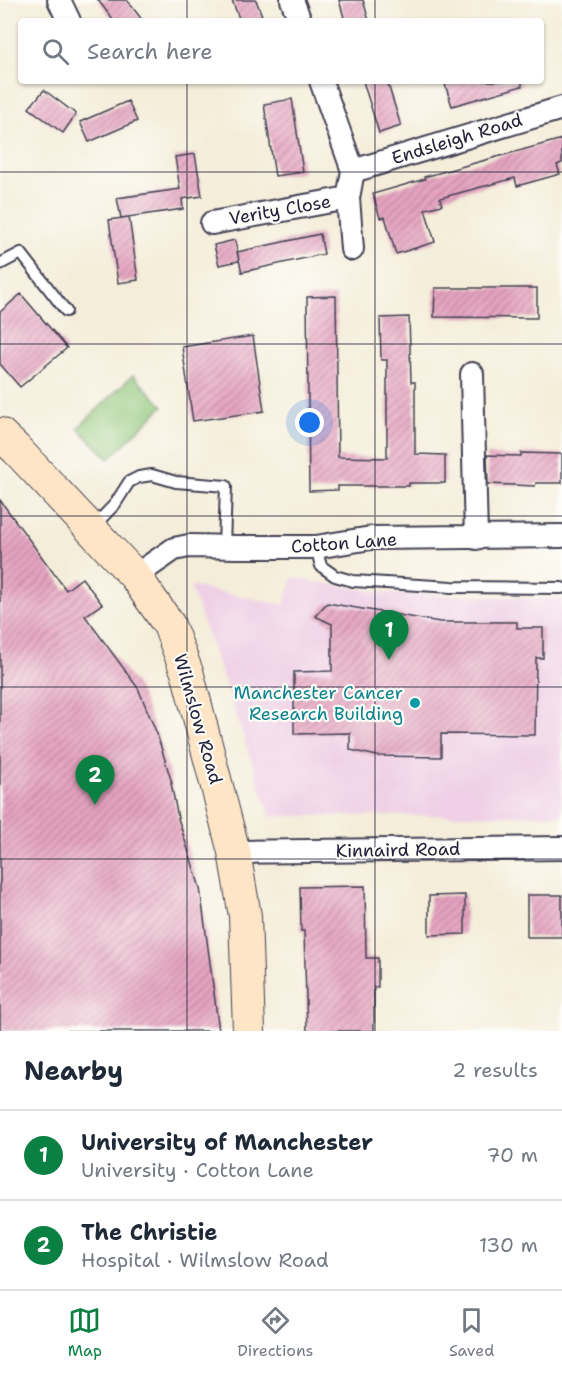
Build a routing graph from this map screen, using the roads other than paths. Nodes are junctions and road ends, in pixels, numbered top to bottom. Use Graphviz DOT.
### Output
graph roads {
  1 [pos="59,0"];
  2 [pos="292,0"];
  3 [pos="68,18"];
  4 [pos="299,18"];
  5 [pos="322,84"];
  6 [pos="562,108"];
  7 [pos="353,171"];
  8 [pos="348,198"];
  9 [pos="212,223"];
  10 [pos="352,249"];
  11 [pos="0,264"];
  12 [pos="66,311"];
  13 [pos="471,374"];
  14 [pos="0,434"];
  15 [pos="91,528"];
  16 [pos="562,536"];
  17 [pos="476,538"];
  18 [pos="224,547"];
  19 [pos="316,547"];
  20 [pos="135,576"];
  21 [pos="562,588"];
  22 [pos="562,848"];
  23 [pos="234,852"];
  24 [pos="249,1031"];
  1 -- 3 [label="street"];
  2 -- 4 [label="street"];
  5 -- 7 [label="street"];
  6 -- 7 [label="street, Endsleigh Road"];
  7 -- 8 [label="street"];
  8 -- 9 [label="street, Verity Close"];
  8 -- 10 [label="street"];
  11 -- 12 [label="lane"];
  13 -- 17 [label="street"];
  14 -- 15 [label="main road, Wilmslow Road"];
  15 -- 18 [label="lane"];
  15 -- 20 [label="main road, Wilmslow Road"];
  16 -- 17 [label="street, Cotton Lane"];
  17 -- 19 [label="street, Cotton Lane"];
  18 -- 19 [label="street, Cotton Lane"];
  18 -- 20 [label="street, Cotton Lane"];
  19 -- 21 [label="lane"];
  20 -- 23 [label="main road, Wilmslow Road"];
  22 -- 23 [label="street, Kinnaird Road"];
  23 -- 24 [label="main road, Wilmslow Road"];
}
